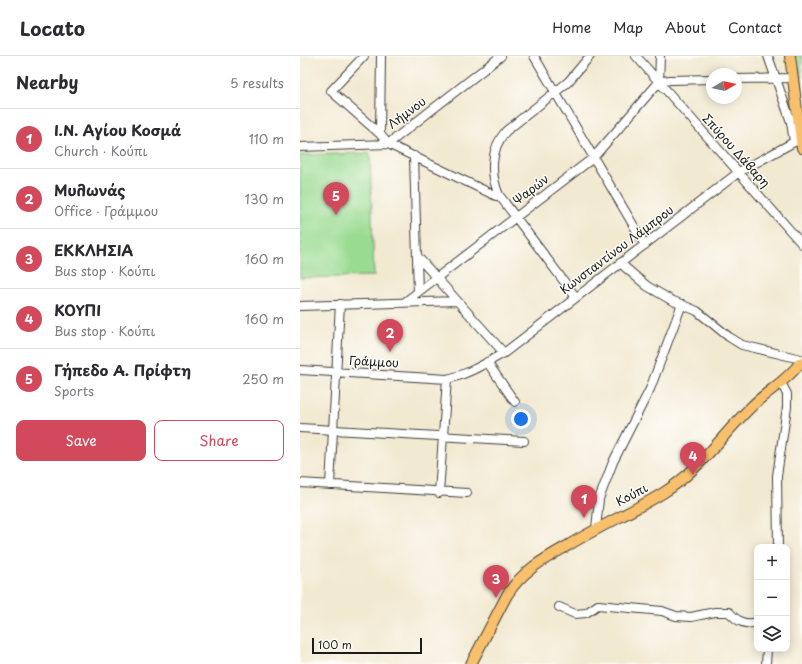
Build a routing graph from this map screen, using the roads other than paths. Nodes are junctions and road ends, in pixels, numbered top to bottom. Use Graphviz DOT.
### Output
graph roads {
  1 [pos="364,56"];
  2 [pos="381,56"];
  3 [pos="501,56"];
  4 [pos="534,56"];
  5 [pos="590,56"];
  6 [pos="636,56"];
  7 [pos="660,56"];
  8 [pos="768,56"];
  9 [pos="790,56"];
  10 [pos="776,78"];
  11 [pos="793,78"];
  12 [pos="706,79"];
  13 [pos="742,79"];
  14 [pos="659,82"];
  15 [pos="555,92"];
  16 [pos="380,134"];
  17 [pos="800,142"];
  18 [pos="388,144"];
  19 [pos="300,147"];
  20 [pos="414,156"];
  21 [pos="594,158"];
  22 [pos="739,172"];
  23 [pos="499,195"];
  24 [pos="516,216"];
  25 [pos="800,240"];
  26 [pos="645,245"];
  27 [pos="417,256"];
  28 [pos="620,263"];
  29 [pos="437,277"];
  30 [pos="418,292"];
  31 [pos="575,296"];
  32 [pos="457,301"];
  33 [pos="405,302"];
  34 [pos="340,304"];
  35 [pos="682,304"];
  36 [pos="300,306"];
  37 [pos="504,353"];
  38 [pos="487,362"];
  39 [pos="801,362"];
  40 [pos="300,370"];
  41 [pos="336,372"];
  42 [pos="802,375"];
  43 [pos="447,379"];
  44 [pos="781,383"];
  45 [pos="515,402"];
  46 [pos="300,428"];
  47 [pos="333,430"];
  48 [pos="442,436"];
  49 [pos="524,441"];
  50 [pos="300,483"];
  51 [pos="330,485"];
  52 [pos="438,493"];
  53 [pos="467,494"];
  54 [pos="596,529"];
  55 [pos="778,544"];
  56 [pos="559,607"];
  57 [pos="754,623"];
  58 [pos="767,652"];
  59 [pos="471,664"];
  60 [pos="766,664"];
  1 -- 16 [label="street, Λήμνου"];
  2 -- 16 [label="street"];
  3 -- 18 [label="street, Λήμνου"];
  4 -- 15 [label="street"];
  5 -- 15 [label="street"];
  6 -- 14 [label="street, Σπύρου Δάβαρη"];
  7 -- 14 [label="street"];
  8 -- 10 [label="street"];
  9 -- 11 [label="main road"];
  10 -- 11 [label="street"];
  10 -- 13 [label="street"];
  10 -- 17 [label="street"];
  11 -- 17 [label="main road"];
  12 -- 14 [label="street"];
  14 -- 21 [label="street, Ψαρών"];
  14 -- 22 [label="street, Σπύρου Δάβαρη"];
  15 -- 21 [label="street"];
  15 -- 23 [label="street"];
  16 -- 18 [label="street, Λήμνου"];
  17 -- 22 [label="street, Κωνσταντίνου Λάμπρου"];
  18 -- 19 [label="street"];
  18 -- 20 [label="street, Λήμνου"];
  20 -- 23 [label="street, Λήμνου"];
  20 -- 27 [label="street"];
  21 -- 24 [label="street, Ψαρών"];
  21 -- 26 [label="street"];
  22 -- 25 [label="street, Σπύρου Δάβαρη"];
  22 -- 26 [label="street, Κωνσταντίνου Λάμπρου"];
  23 -- 24 [label="street"];
  24 -- 29 [label="street, Ψαρών"];
  24 -- 31 [label="street"];
  26 -- 28 [label="street, Κωνσταντίνου Λάμπρου"];
  27 -- 29 [label="street"];
  27 -- 30 [label="street"];
  28 -- 31 [label="street, Κωνσταντίνου Λάμπρου"];
  28 -- 35 [label="street"];
  29 -- 30 [label="street, Ψαρών"];
  29 -- 32 [label="street"];
  30 -- 33 [label="street, Ψαρών"];
  31 -- 37 [label="street, Κωνσταντίνου Λάμπρου"];
  32 -- 33 [label="street"];
  32 -- 37 [label="street"];
  33 -- 34 [label="street"];
  34 -- 36 [label="street"];
  34 -- 41 [label="street"];
  35 -- 39 [label="street"];
  35 -- 54 [label="street"];
  37 -- 38 [label="street, Κωνσταντίνου Λάμπρου"];
  38 -- 43 [label="street, Κωνσταντίνου Λάμπρου"];
  38 -- 45 [label="street"];
  39 -- 44 [label="main road"];
  40 -- 41 [label="street, Γράμμου"];
  41 -- 43 [label="street, Γράμμου"];
  41 -- 47 [label="street"];
  42 -- 44 [label="main road"];
  43 -- 48 [label="street"];
  44 -- 54 [label="main road, Κούπι"];
  44 -- 55 [label="street"];
  46 -- 47 [label="street"];
  47 -- 48 [label="street"];
  47 -- 51 [label="street"];
  48 -- 49 [label="street"];
  48 -- 52 [label="street"];
  50 -- 51 [label="street"];
  51 -- 52 [label="street"];
  52 -- 53 [label="street"];
  54 -- 59 [label="main road, Κούπι"];
  56 -- 57 [label="street"];
  58 -- 60 [label="street"];
}
